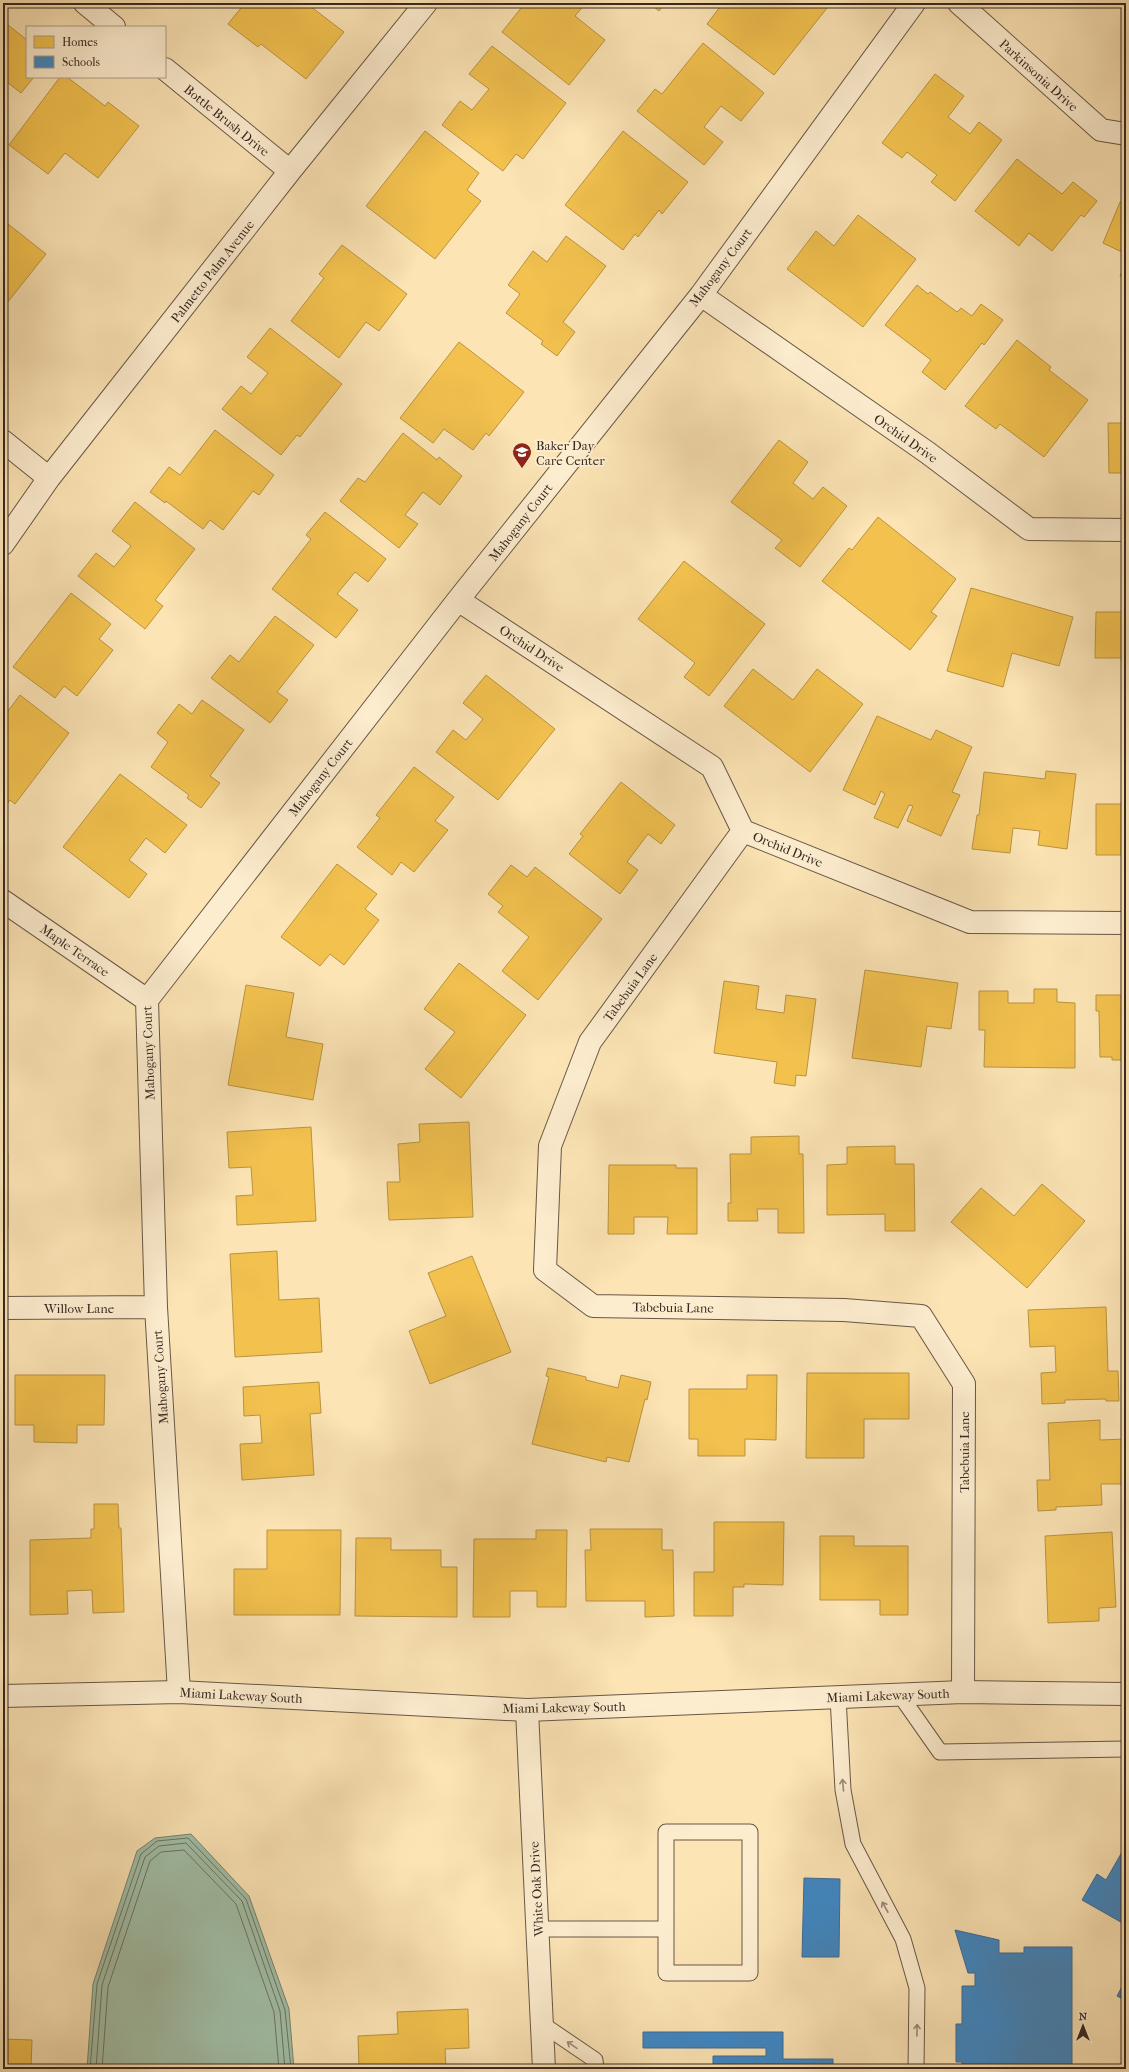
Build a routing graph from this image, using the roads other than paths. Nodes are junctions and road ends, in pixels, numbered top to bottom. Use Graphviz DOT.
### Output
graph roads {
  1 [pos="85,3"];
  2 [pos="426,3"];
  3 [pos="914,3"];
  4 [pos="959,3"];
  5 [pos="113,26"];
  6 [pos="166,70"];
  7 [pos="1126,134"];
  8 [pos="290,172"];
  9 [pos="701,295"];
  10 [pos="3,441"];
  11 [pos="49,478"];
  12 [pos="1126,530"];
  13 [pos="3,544"];
  14 [pos="458,600"];
  15 [pos="743,831"];
  16 [pos="3,901"];
  17 [pos="1126,923"];
  18 [pos="147,1000"];
  19 [pos="156,1307"];
  20 [pos="3,1308"];
  21 [pos="180,1692"];
  22 [pos="963,1692"];
  23 [pos="1126,1694"];
  24 [pos="900,1695"];
  25 [pos="3,1696"];
  26 [pos="838,1697"];
  27 [pos="527,1710"];
  28 [pos="1126,1749"];
  29 [pos="538,1929"];
  30 [pos="666,1929"];
  31 [pos="542,2024"];
  32 [pos="544,2069"];
  33 [pos="596,2069"];
  34 [pos="916,2069"];
  1 -- 5 [label="street"];
  2 -- 8 [label="street, Palmetto Palm Avenue"];
  3 -- 9 [label="street, Mahogany Court"];
  4 -- 7 [label="street, Parkinsonia Drive"];
  6 -- 8 [label="street, Bottle Brush Drive"];
  8 -- 11 [label="street, Palmetto Palm Avenue"];
  9 -- 12 [label="street, Orchid Drive"];
  9 -- 14 [label="street, Mahogany Court"];
  10 -- 11 [label="street"];
  11 -- 13 [label="street, Palmetto Palm Avenue"];
  14 -- 15 [label="street, Orchid Drive"];
  14 -- 18 [label="street, Mahogany Court"];
  15 -- 17 [label="street, Orchid Drive"];
  15 -- 22 [label="street, Tabebuia Lane"];
  16 -- 18 [label="street, Maple Terrace"];
  18 -- 19 [label="street, Mahogany Court"];
  19 -- 20 [label="street, Willow Lane"];
  19 -- 21 [label="street, Mahogany Court"];
  21 -- 25 [label="street, Miami Lakeway South"];
  21 -- 27 [label="street, Miami Lakeway South"];
  22 -- 23 [label="street, Miami Lakeway South"];
  22 -- 24 [label="street, Miami Lakeway South"];
  24 -- 26 [label="street, Miami Lakeway South"];
  24 -- 28 [label="lane"];
  26 -- 27 [label="street, Miami Lakeway South"];
  34 -- 26 [label="lane, one-way"];
  27 -- 29 [label="street, White Oak Drive"];
  29 -- 30 [label="lane"];
  29 -- 31 [label="street, White Oak Drive"];
  30 -- 30 [label="lane"];
  31 -- 32 [label="street, White Oak Drive"];
  33 -- 31 [label="lane, one-way"];
}
